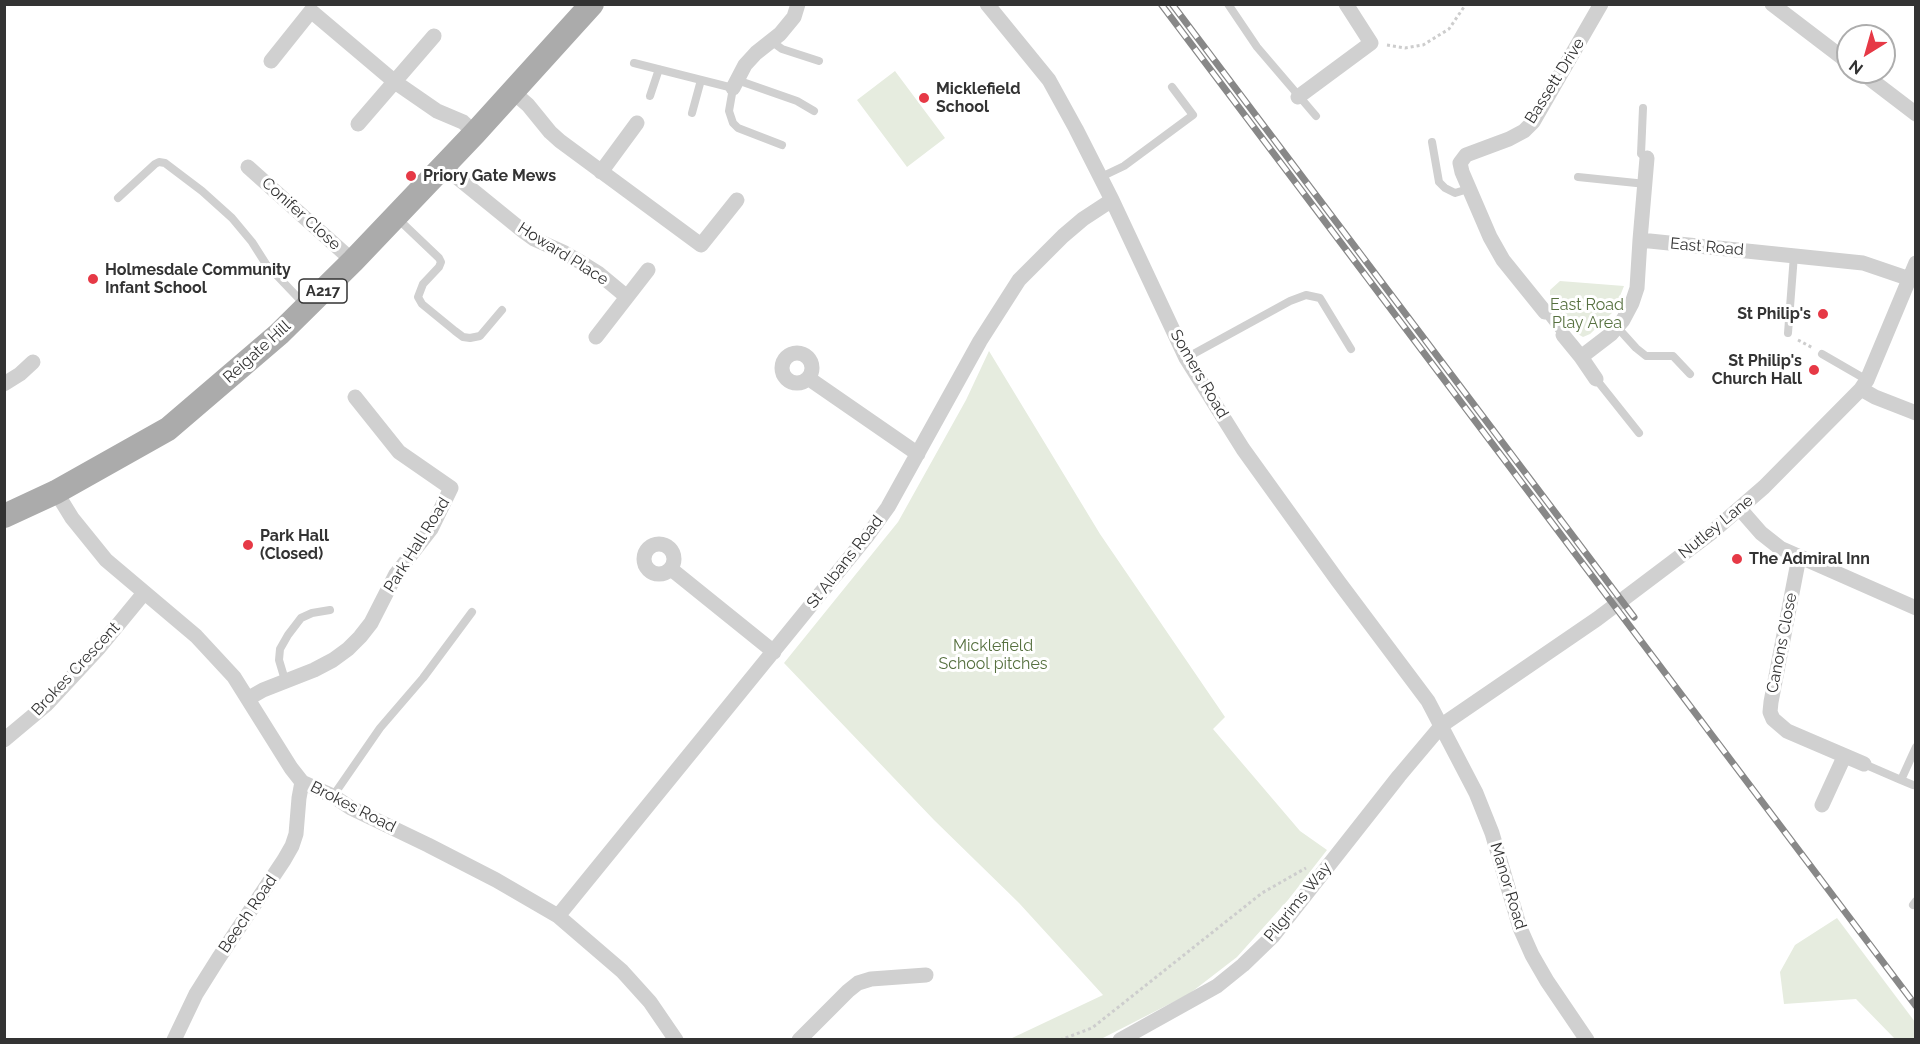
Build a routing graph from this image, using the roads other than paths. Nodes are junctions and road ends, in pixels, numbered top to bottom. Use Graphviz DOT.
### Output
graph roads {
  1 [pos="592,4"];
  2 [pos="798,4"];
  3 [pos="987,4"];
  4 [pos="1228,4"];
  5 [pos="1346,4"];
  6 [pos="1600,4"];
  7 [pos="1772,4"];
  8 [pos="311,8"];
  9 [pos="434,36"];
  10 [pos="771,41"];
  11 [pos="1836,53"];
  12 [pos="271,61"];
  13 [pos="819,61"];
  14 [pos="634,63"];
  15 [pos="659,69"];
  16 [pos="701,80"];
  17 [pos="395,82"];
  18 [pos="735,84"];
  19 [pos="1877,84"];
  20 [pos="1172,87"];
  21 [pos="513,92"];
  22 [pos="650,96"];
  23 [pos="1298,97"];
  24 [pos="1643,108"];
  25 [pos="814,111"];
  26 [pos="692,113"];
  27 [pos="1916,114"];
  28 [pos="1316,116"];
  29 [pos="637,123"];
  30 [pos="358,124"];
  31 [pos="475,133"];
  32 [pos="1432,142"];
  33 [pos="782,145"];
  34 [pos="1647,158"];
  35 [pos="443,166"];
  36 [pos="248,167"];
  37 [pos="601,172"];
  38 [pos="1101,177"];
  39 [pos="1578,177"];
  40 [pos="1646,184"];
  41 [pos="1468,189"];
  42 [pos="118,198"];
  43 [pos="737,200"];
  44 [pos="1112,200"];
  45 [pos="395,216"];
  46 [pos="1640,240"];
  47 [pos="1794,255"];
  48 [pos="353,261"];
  49 [pos="1916,262"];
  50 [pos="648,270"];
  51 [pos="1910,279"];
  52 [pos="627,297"];
  53 [pos="306,307"];
  54 [pos="502,310"];
  55 [pos="1545,312"];
  56 [pos="1617,327"];
  57 [pos="1788,333"];
  58 [pos="1563,335"];
  59 [pos="596,337"];
  60 [pos="1351,349"];
  61 [pos="1822,354"];
  62 [pos="1581,357"];
  63 [pos="1186,358"];
  64 [pos="33,362"];
  65 [pos="1690,374"];
  66 [pos="808,378"];
  67 [pos="1596,379"];
  68 [pos="4,384"];
  69 [pos="1864,384"];
  70 [pos="355,397"];
  71 [pos="1916,413"];
  72 [pos="1639,433"];
  73 [pos="918,454"];
  74 [pos="56,492"];
  75 [pos="1740,509"];
  76 [pos="4,516"];
  77 [pos="1799,557"];
  78 [pos="671,569"];
  79 [pos="144,593"];
  80 [pos="1916,608"];
  81 [pos="330,610"];
  82 [pos="472,612"];
  83 [pos="774,652"];
  84 [pos="285,680"];
  85 [pos="249,698"];
  86 [pos="1442,725"];
  87 [pos="4,740"];
  88 [pos="1916,747"];
  89 [pos="1844,757"];
  90 [pos="1864,765"];
  91 [pos="1901,780"];
  92 [pos="302,782"];
  93 [pos="1913,785"];
  94 [pos="333,796"];
  95 [pos="1822,805"];
  96 [pos="558,916"];
  97 [pos="926,975"];
  98 [pos="174,1040"];
  99 [pos="676,1040"];
  100 [pos="799,1040"];
  101 [pos="1120,1040"];
  102 [pos="1587,1040"];
  1 -- 21 [label="main road, Reigate Hill / A217"];
  2 -- 10 [label="street"];
  3 -- 38 [label="street, Somers Road"];
  4 -- 23 [label="lane"];
  5 -- 23 [label="street"];
  6 -- 41 [label="street, Bassett Drive"];
  7 -- 11 [label="street"];
  8 -- 12 [label="street"];
  8 -- 17 [label="street"];
  9 -- 17 [label="street"];
  10 -- 13 [label="lane"];
  10 -- 18 [label="street"];
  14 -- 15 [label="lane"];
  15 -- 16 [label="lane"];
  15 -- 22 [label="lane"];
  16 -- 18 [label="lane"];
  16 -- 26 [label="lane"];
  17 -- 30 [label="street"];
  17 -- 31 [label="street"];
  18 -- 25 [label="lane"];
  18 -- 33 [label="lane"];
  19 -- 27 [label="street"];
  20 -- 38 [label="lane"];
  21 -- 31 [label="main road, Reigate Hill / A217"];
  21 -- 37 [label="street"];
  23 -- 28 [label="lane"];
  24 -- 34 [label="lane"];
  29 -- 37 [label="street"];
  31 -- 35 [label="main road, Reigate Hill / A217"];
  32 -- 41 [label="lane"];
  34 -- 40 [label="street"];
  35 -- 45 [label="main road, Reigate Hill / A217"];
  35 -- 52 [label="street, Howard Place"];
  36 -- 48 [label="street, Conifer Close"];
  37 -- 43 [label="street"];
  38 -- 44 [label="street, Somers Road"];
  39 -- 40 [label="lane"];
  40 -- 46 [label="street"];
  41 -- 55 [label="street, Bassett Drive"];
  42 -- 53 [label="lane"];
  44 -- 63 [label="street, Somers Road"];
  44 -- 73 [label="street, St Albans Road"];
  45 -- 48 [label="main road, Reigate Hill / A217"];
  45 -- 54 [label="lane"];
  46 -- 47 [label="street, East Road"];
  46 -- 56 [label="street"];
  47 -- 51 [label="street, East Road"];
  47 -- 57 [label="lane"];
  48 -- 53 [label="main road, Reigate Hill / A217"];
  49 -- 51 [label="street, Nutley Lane"];
  50 -- 52 [label="street"];
  51 -- 69 [label="street, Nutley Lane"];
  52 -- 59 [label="street"];
  53 -- 74 [label="main road, Reigate Hill / A217"];
  55 -- 58 [label="lane"];
  56 -- 62 [label="street"];
  56 -- 65 [label="lane"];
  58 -- 62 [label="street"];
  60 -- 63 [label="lane"];
  61 -- 69 [label="lane"];
  62 -- 67 [label="street"];
  63 -- 86 [label="street, Somers Road"];
  64 -- 68 [label="street"];
  66 -- 73 [label="street"];
  67 -- 72 [label="lane"];
  69 -- 71 [label="street"];
  69 -- 75 [label="street, Nutley Lane"];
  70 -- 84 [label="street, Park Hall Road"];
  73 -- 83 [label="street, St Albans Road"];
  74 -- 76 [label="main road, Reigate Hill / A217"];
  74 -- 79 [label="street, Brokes Road"];
  75 -- 77 [label="street"];
  75 -- 86 [label="street, Nutley Lane"];
  77 -- 80 [label="street"];
  77 -- 89 [label="street, Canons Close"];
  78 -- 83 [label="street"];
  79 -- 85 [label="street, Brokes Road"];
  79 -- 87 [label="street, Brokes Crescent"];
  81 -- 84 [label="lane"];
  82 -- 94 [label="lane"];
  83 -- 96 [label="street, St Albans Road"];
  84 -- 85 [label="street, Park Hall Road"];
  85 -- 92 [label="street, Brokes Road"];
  86 -- 101 [label="street, Pilgrims Way"];
  86 -- 102 [label="street, Manor Road"];
  88 -- 91 [label="lane"];
  89 -- 90 [label="street, Canons Close"];
  89 -- 95 [label="street"];
  90 -- 91 [label="lane"];
  91 -- 93 [label="lane"];
  92 -- 94 [label="street, Brokes Road"];
  92 -- 98 [label="street, Beech Road"];
  94 -- 96 [label="street, Brokes Road"];
  96 -- 99 [label="street, Brokes Road"];
  97 -- 100 [label="street"];
}
